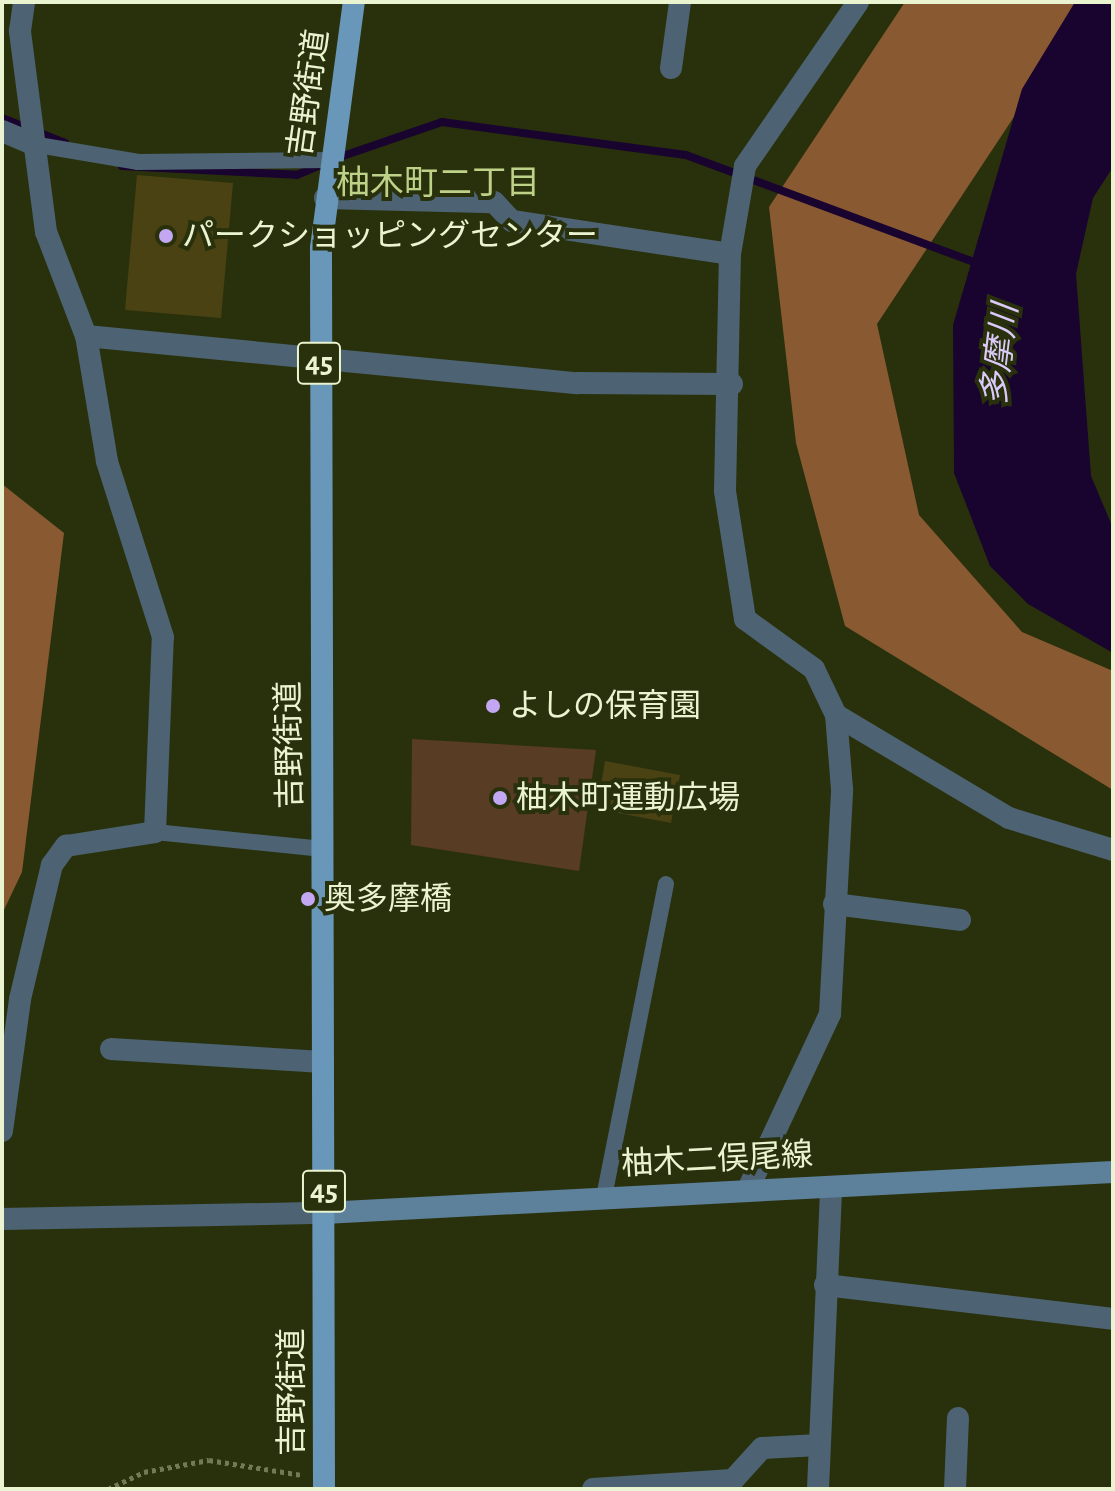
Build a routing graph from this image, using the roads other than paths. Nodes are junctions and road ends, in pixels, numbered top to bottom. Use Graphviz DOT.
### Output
graph roads {
  1 [pos="24,2"];
  2 [pos="354,2"];
  3 [pos="680,2"];
  4 [pos="858,2"];
  5 [pos="671,68"];
  6 [pos="2,131"];
  7 [pos="32,144"];
  8 [pos="331,160"];
  9 [pos="325,198"];
  10 [pos="730,254"];
  11 [pos="86,336"];
  12 [pos="319,358"];
  13 [pos="732,384"];
  14 [pos="836,715"];
  15 [pos="155,832"];
  16 [pos="323,849"];
  17 [pos="1113,850"];
  18 [pos="666,884"];
  19 [pos="834,904"];
  20 [pos="960,920"];
  21 [pos="111,1049"];
  22 [pos="323,1062"];
  23 [pos="2,1131"];
  24 [pos="1113,1172"];
  25 [pos="749,1187"];
  26 [pos="831,1187"];
  27 [pos="604,1197"];
  28 [pos="324,1213"];
  29 [pos="2,1219"];
  30 [pos="825,1285"];
  31 [pos="1113,1319"];
  32 [pos="958,1418"];
  33 [pos="819,1445"];
  34 [pos="324,1484"];
  35 [pos="593,1489"];
  36 [pos="818,1489"];
  37 [pos="955,1489"];
  1 -- 7 [label="street"];
  2 -- 8 [label="main road, 吉野街道 / 45"];
  3 -- 5 [label="street"];
  4 -- 10 [label="street"];
  6 -- 7 [label="street"];
  7 -- 8 [label="lane"];
  7 -- 11 [label="street"];
  8 -- 9 [label="main road, 吉野街道 / 45"];
  9 -- 10 [label="street"];
  9 -- 12 [label="main road, 吉野街道 / 45"];
  10 -- 13 [label="street"];
  11 -- 12 [label="street"];
  11 -- 15 [label="street"];
  12 -- 13 [label="street"];
  12 -- 16 [label="main road, 吉野街道 / 45"];
  13 -- 14 [label="street"];
  14 -- 17 [label="street"];
  14 -- 19 [label="street"];
  15 -- 16 [label="lane"];
  15 -- 23 [label="street"];
  16 -- 22 [label="main road, 吉野街道 / 45"];
  18 -- 27 [label="lane"];
  19 -- 20 [label="street"];
  19 -- 25 [label="street"];
  21 -- 22 [label="street"];
  22 -- 28 [label="main road, 吉野街道 / 45"];
  24 -- 26 [label="main road, 柚木二俣尾線"];
  25 -- 26 [label="main road, 柚木二俣尾線"];
  25 -- 27 [label="main road, 柚木二俣尾線"];
  26 -- 30 [label="street"];
  27 -- 28 [label="main road, 柚木二俣尾線"];
  28 -- 29 [label="street"];
  28 -- 34 [label="main road, 吉野街道 / 45"];
  30 -- 31 [label="street"];
  30 -- 33 [label="street"];
  32 -- 37 [label="street"];
  33 -- 35 [label="street"];
  33 -- 36 [label="street"];
}
